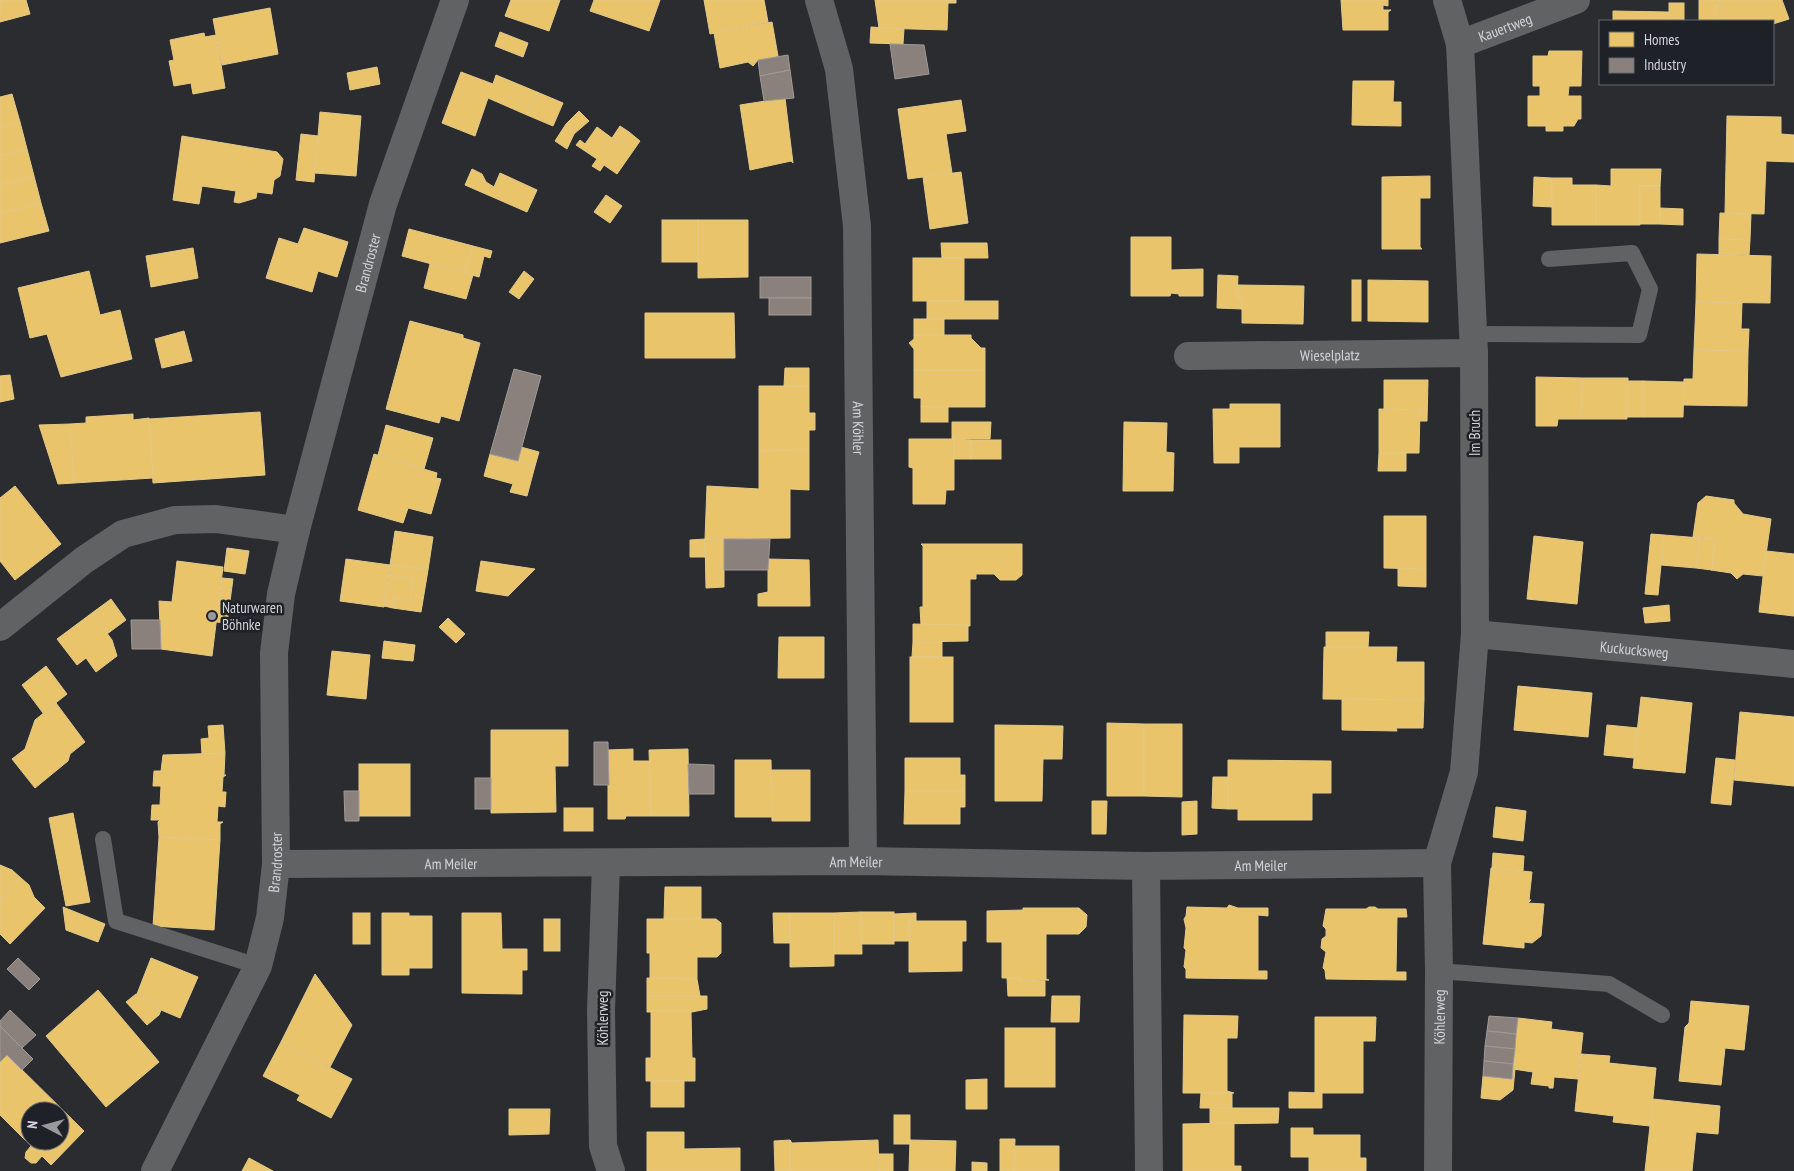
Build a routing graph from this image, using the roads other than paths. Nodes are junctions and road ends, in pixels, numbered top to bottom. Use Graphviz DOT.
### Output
graph roads {
  1 [pos="454,0"];
  2 [pos="819,0"];
  3 [pos="1447,0"];
  4 [pos="1576,0"];
  5 [pos="1460,44"];
  6 [pos="1549,259"];
  7 [pos="1473,343"];
  8 [pos="1188,356"];
  9 [pos="296,530"];
  10 [pos="0,627"];
  11 [pos="1475,634"];
  12 [pos="1794,664"];
  13 [pos="103,840"];
  14 [pos="863,861"];
  15 [pos="276,864"];
  16 [pos="606,864"];
  17 [pos="1436,864"];
  18 [pos="1146,866"];
  19 [pos="258,966"];
  20 [pos="1439,971"];
  21 [pos="1662,1014"];
  22 [pos="155,1171"];
  23 [pos="611,1171"];
  24 [pos="1149,1171"];
  25 [pos="1438,1171"];
  1 -- 9 [label="street, Brandroster"];
  2 -- 14 [label="street, Am Köhler"];
  3 -- 5 [label="street, Im Bruch"];
  4 -- 5 [label="street, Kauertweg"];
  5 -- 7 [label="street, Im Bruch"];
  6 -- 7 [label="lane"];
  7 -- 8 [label="street, Wieselplatz"];
  7 -- 11 [label="street, Im Bruch"];
  9 -- 10 [label="street"];
  9 -- 15 [label="street, Brandroster"];
  11 -- 12 [label="street, Kuckucksweg"];
  11 -- 17 [label="street, Im Bruch"];
  13 -- 19 [label="lane"];
  14 -- 16 [label="street, Am Meiler"];
  14 -- 18 [label="street, Am Meiler"];
  15 -- 16 [label="street, Am Meiler"];
  15 -- 19 [label="street, Brandroster"];
  16 -- 23 [label="street, Köhlerweg"];
  17 -- 18 [label="street, Am Meiler"];
  17 -- 20 [label="street, Köhlerweg"];
  18 -- 24 [label="street"];
  19 -- 22 [label="street, Brandroster"];
  20 -- 21 [label="lane"];
  20 -- 25 [label="street, Köhlerweg"];
}
